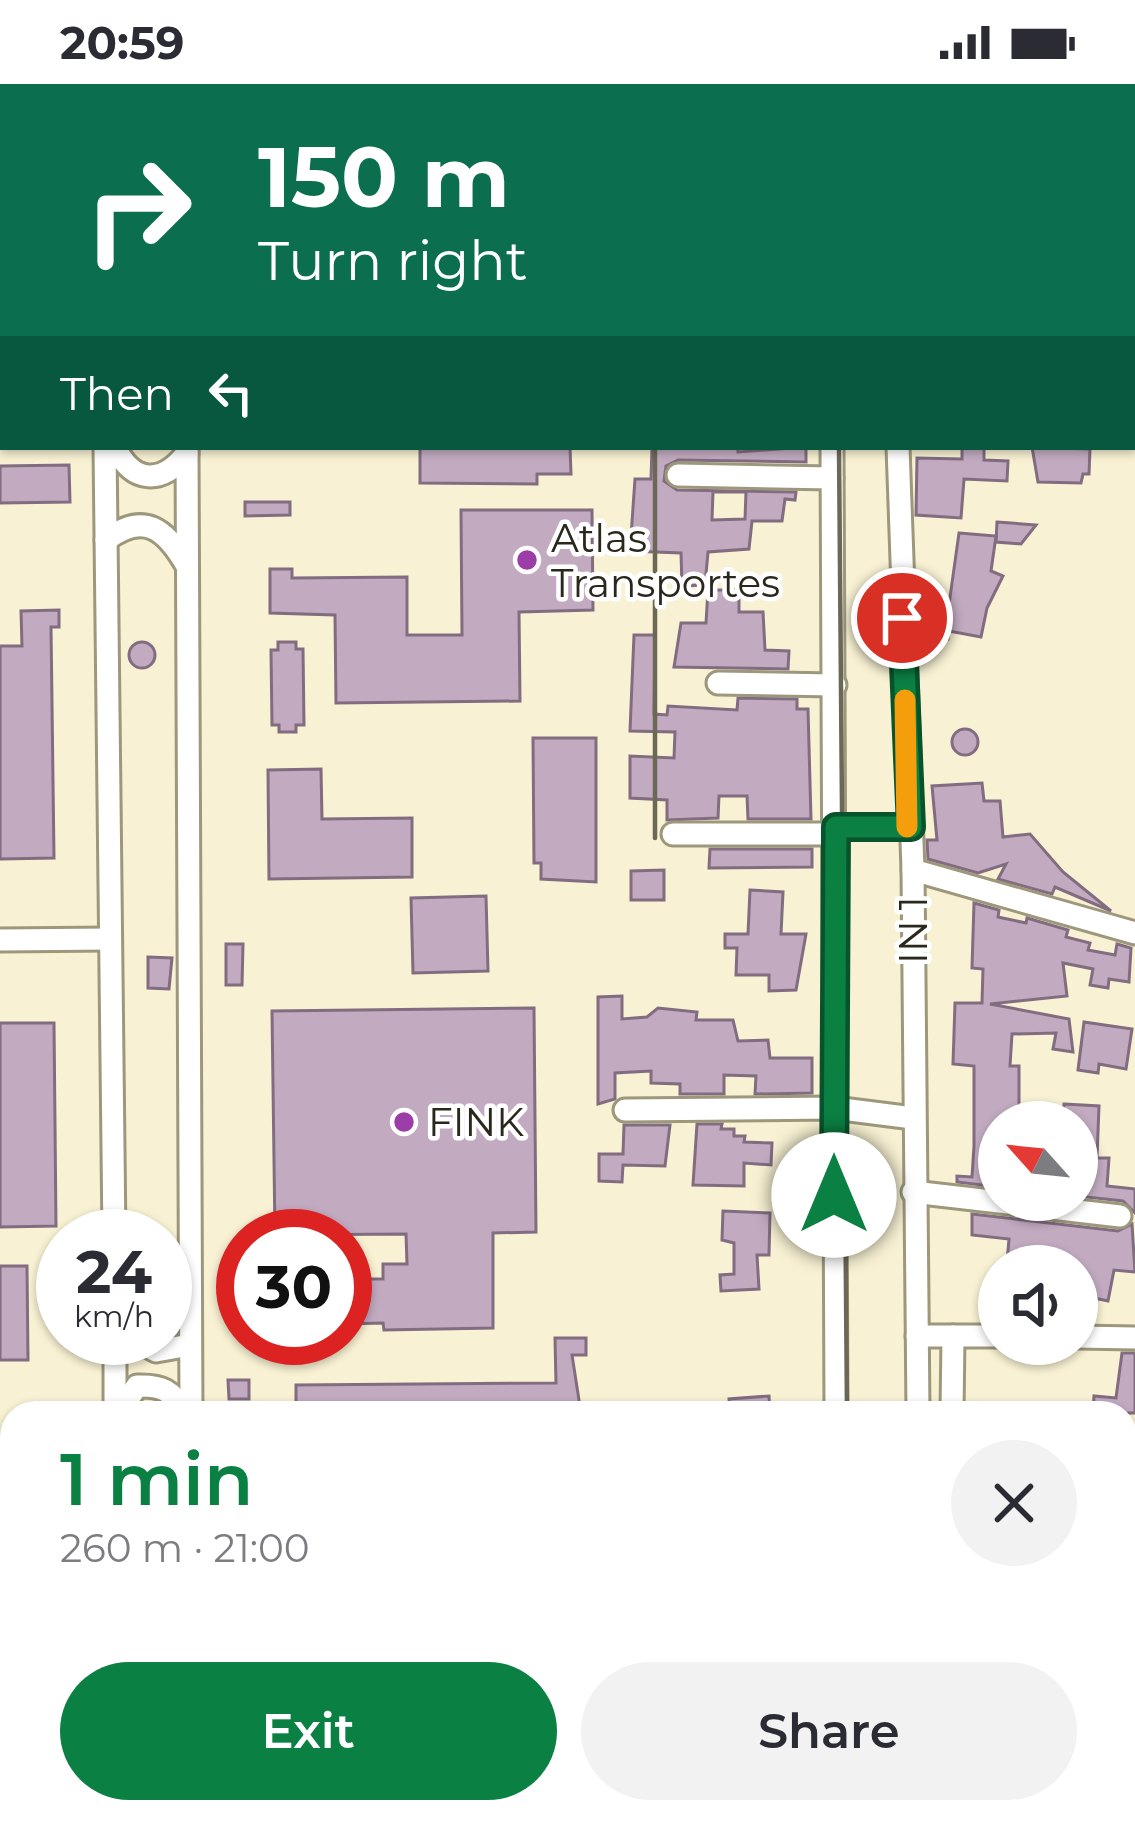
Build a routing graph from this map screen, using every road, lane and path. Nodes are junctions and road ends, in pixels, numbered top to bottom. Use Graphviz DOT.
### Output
graph roads {
  1 [pos="105,450"];
  2 [pos="117,450"];
  3 [pos="187,450"];
  4 [pos="832,450"];
  5 [pos="898,450"];
  6 [pos="678,476"];
  7 [pos="832,478"];
  8 [pos="106,540"];
  9 [pos="187,566"];
  10 [pos="718,683"];
  11 [pos="835,685"];
  12 [pos="911,827"];
  13 [pos="836,830"];
  14 [pos="674,834"];
  15 [pos="913,870"];
  16 [pos="1135,932"];
  17 [pos="110,939"];
  18 [pos="0,940"];
  19 [pos="834,1108"];
  20 [pos="625,1109"];
  21 [pos="913,1118"];
  22 [pos="913,1192"];
  23 [pos="114,1209"];
  24 [pos="188,1209"];
  25 [pos="1120,1216"];
  26 [pos="917,1336"];
  27 [pos="953,1336"];
  28 [pos="978,1336"];
  29 [pos="1098,1337"];
  30 [pos="1135,1338"];
  31 [pos="116,1365"];
  32 [pos="189,1365"];
  33 [pos="117,1401"];
  34 [pos="126,1401"];
  35 [pos="179,1401"];
  36 [pos="188,1401"];
  37 [pos="836,1401"];
  38 [pos="918,1401"];
  39 [pos="952,1401"];
  1 -- 8 [label="street"];
  2 -- 3 [label="street"];
  3 -- 9 [label="street"];
  4 -- 7 [label="street"];
  5 -- 12 [label="street, IN 1"];
  6 -- 7 [label="street"];
  7 -- 11 [label="street"];
  8 -- 9 [label="street"];
  8 -- 17 [label="street"];
  9 -- 24 [label="street"];
  10 -- 11 [label="street"];
  11 -- 13 [label="street"];
  12 -- 13 [label="street"];
  12 -- 15 [label="street, IN 1"];
  13 -- 14 [label="street"];
  13 -- 19 [label="street"];
  15 -- 16 [label="street"];
  15 -- 21 [label="street, IN 1"];
  17 -- 18 [label="street"];
  17 -- 23 [label="street"];
  19 -- 20 [label="street"];
  19 -- 21 [label="street"];
  19 -- 37 [label="street"];
  21 -- 22 [label="street, IN 1"];
  22 -- 25 [label="street"];
  22 -- 26 [label="street, IN 1"];
  26 -- 27 [label="street"];
  26 -- 38 [label="street, IN 1"];
  27 -- 28 [label="street"];
  27 -- 39 [label="street"];
  29 -- 30 [label="street"];
  31 -- 33 [label="street"];
  32 -- 36 [label="street"];
  34 -- 35 [label="street"];
}
